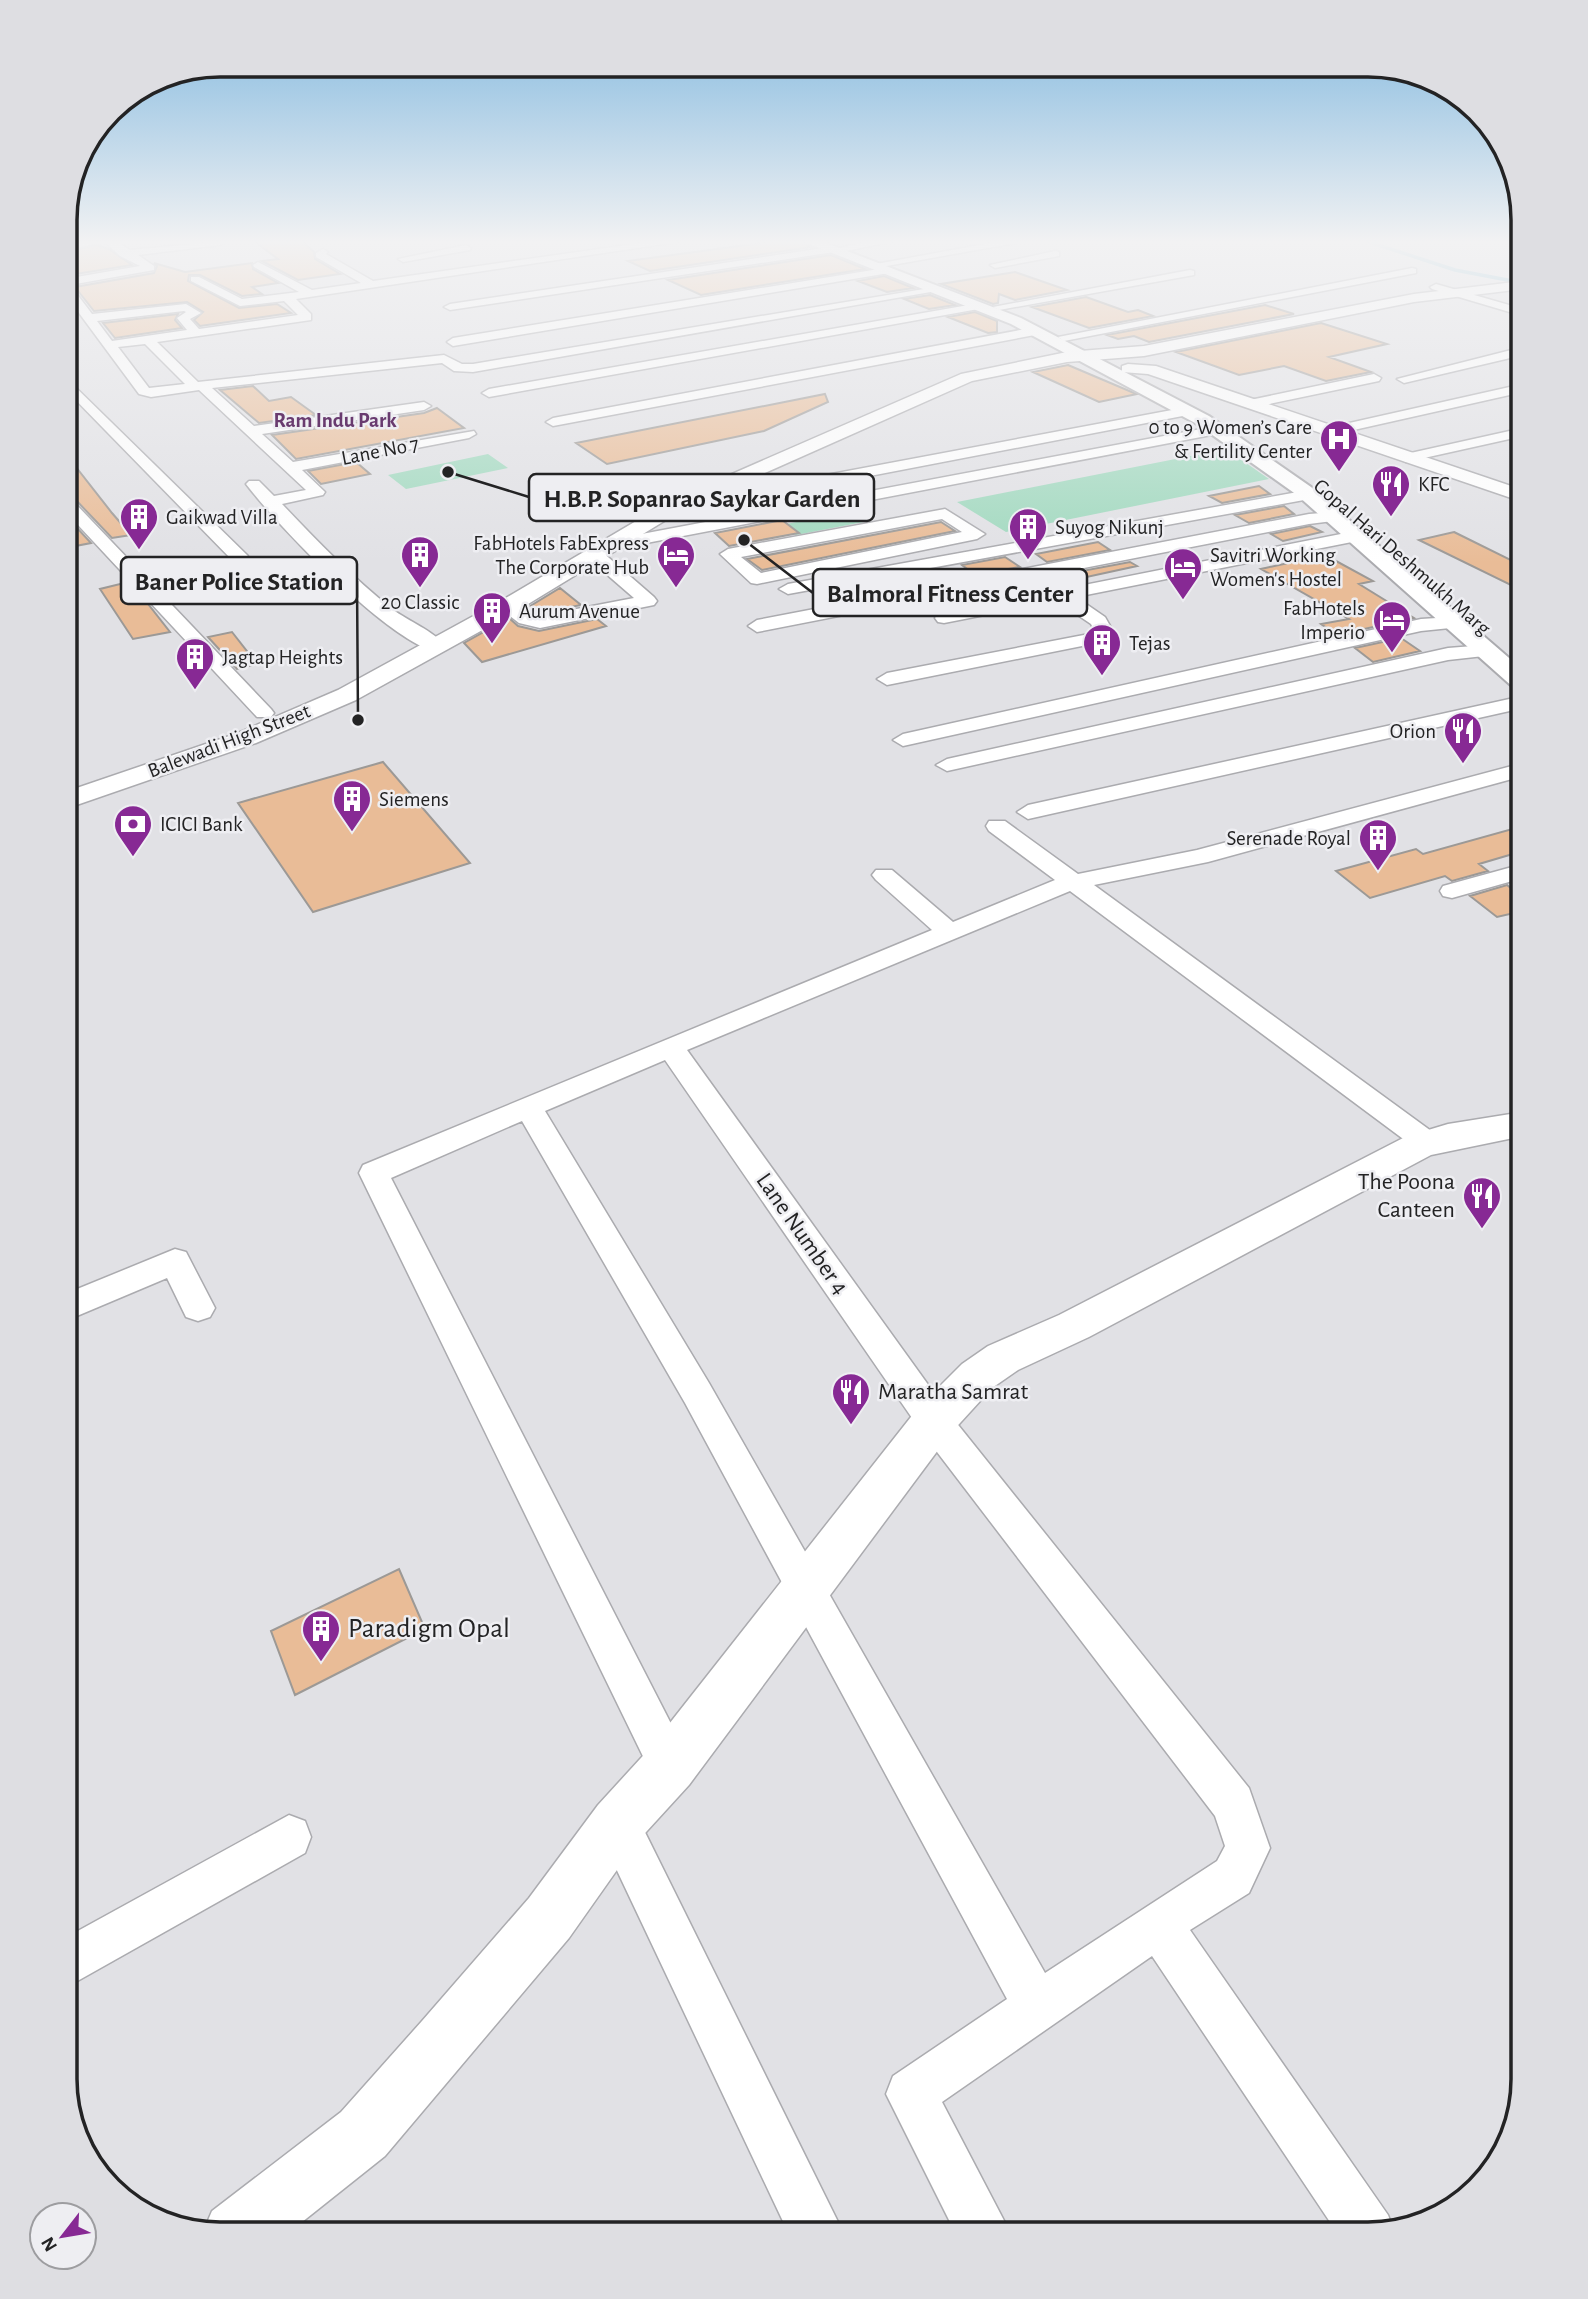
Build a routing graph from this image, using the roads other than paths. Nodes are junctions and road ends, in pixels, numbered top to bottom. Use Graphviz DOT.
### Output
graph roads {
  1 [pos="111,348"];
  2 [pos="157,348"];
  3 [pos="565,348"];
  4 [pos="754,348"];
  5 [pos="944,348"];
  6 [pos="1079,348"];
  7 [pos="1079,348"];
  8 [pos="1090,348"];
  9 [pos="1093,348"];
  10 [pos="1158,348"];
  11 [pos="1083,350"];
  12 [pos="1511,354"];
  13 [pos="1135,372"];
  14 [pos="1373,385"];
  15 [pos="198,386"];
  16 [pos="1511,391"];
  17 [pos="77,393"];
  18 [pos="489,393"];
  19 [pos="1162,396"];
  20 [pos="1466,400"];
  21 [pos="1136,401"];
  22 [pos="1398,401"];
  23 [pos="1250,404"];
  24 [pos="424,406"];
  25 [pos="1424,410"];
  26 [pos="1188,411"];
  27 [pos="553,422"];
  28 [pos="1217,430"];
  29 [pos="250,431"];
  30 [pos="1327,432"];
  31 [pos="469,434"];
  32 [pos="1511,435"];
  33 [pos="1235,441"];
  34 [pos="1406,458"];
  35 [pos="811,463"];
  36 [pos="292,467"];
  37 [pos="732,478"];
  38 [pos="254,485"];
  39 [pos="1511,491"];
  40 [pos="1309,495"];
  41 [pos="270,502"];
  42 [pos="942,506"];
  43 [pos="672,509"];
  44 [pos="77,516"];
  45 [pos="1335,517"];
  46 [pos="1356,536"];
  47 [pos="615,544"];
  48 [pos="595,555"];
  49 [pos="241,559"];
  50 [pos="788,589"];
  51 [pos="1059,594"];
  52 [pos="507,607"];
  53 [pos="944,618"];
  54 [pos="1453,622"];
  55 [pos="757,626"];
  56 [pos="427,642"];
  57 [pos="1486,651"];
  58 [pos="1511,652"];
  59 [pos="377,669"];
  60 [pos="1511,673"];
  61 [pos="887,679"];
  62 [pos="1511,705"];
  63 [pos="264,713"];
  64 [pos="1069,739"];
  65 [pos="903,740"];
  66 [pos="1511,772"];
  67 [pos="77,779"];
  68 [pos="77,797"];
  69 [pos="1028,812"];
  70 [pos="997,826"];
  71 [pos="884,874"];
  72 [pos="1511,874"];
  73 [pos="1070,883"];
  74 [pos="1452,891"];
  75 [pos="949,933"];
  76 [pos="670,1046"];
  77 [pos="529,1108"];
  78 [pos="1511,1126"];
  79 [pos="1428,1143"];
  80 [pos="77,1303"];
  81 [pos="198,1308"];
  82 [pos="934,1422"];
  83 [pos="804,1590"];
  84 [pos="670,1766"];
  85 [pos="617,1824"];
  86 [pos="289,1837"];
  87 [pos="1158,1924"];
  88 [pos="77,1957"];
  89 [pos="1038,2007"];
  90 [pos="250,2222"];
  91 [pos="811,2222"];
  92 [pos="978,2222"];
  93 [pos="1361,2222"];
  1 -- 15 [label="street"];
  2 -- 15 [label="street"];
  3 -- 15 [label="street"];
  4 -- 18 [label="street"];
  5 -- 27 [label="street"];
  6 -- 11 [label="main road, Gopal Hari Deshmukh Marg"];
  7 -- 11 [label="main road, Gopal Hari Deshmukh Marg"];
  8 -- 11 [label="street"];
  9 -- 11 [label="street"];
  10 -- 11 [label="street"];
  11 -- 13 [label="main road, Gopal Hari Deshmukh Marg"];
  11 -- 19 [label="main road, Gopal Hari Deshmukh Marg"];
  11 -- 37 [label="street, Balewadi High Street"];
  11 -- 56 [label="street, Balewadi High Street"];
  12 -- 20 [label="street"];
  13 -- 23 [label="street"];
  13 -- 58 [label="main road, Gopal Hari Deshmukh Marg"];
  14 -- 23 [label="street"];
  15 -- 29 [label="street"];
  16 -- 20 [label="street"];
  17 -- 49 [label="street"];
  19 -- 21 [label="street"];
  19 -- 26 [label="main road, Gopal Hari Deshmukh Marg"];
  20 -- 25 [label="street"];
  22 -- 25 [label="street"];
  23 -- 30 [label="street"];
  24 -- 29 [label="street"];
  25 -- 30 [label="street"];
  26 -- 28 [label="main road, Gopal Hari Deshmukh Marg"];
  26 -- 43 [label="street"];
  28 -- 33 [label="main road, Gopal Hari Deshmukh Marg"];
  28 -- 47 [label="street"];
  29 -- 36 [label="street"];
  30 -- 34 [label="street"];
  31 -- 36 [label="street, Lane No 7"];
  32 -- 34 [label="street"];
  33 -- 40 [label="main road, Gopal Hari Deshmukh Marg"];
  33 -- 42 [label="street"];
  34 -- 39 [label="street"];
  35 -- 37 [label="street"];
  36 -- 41 [label="street"];
  37 -- 43 [label="street, Balewadi High Street"];
  38 -- 41 [label="street"];
  40 -- 45 [label="main road, Gopal Hari Deshmukh Marg"];
  40 -- 50 [label="street"];
  41 -- 56 [label="street"];
  42 -- 42 [label="street"];
  43 -- 47 [label="street, Balewadi High Street"];
  44 -- 63 [label="street"];
  45 -- 46 [label="main road, Gopal Hari Deshmukh Marg"];
  45 -- 55 [label="street"];
  46 -- 51 [label="street"];
  46 -- 54 [label="main road, Gopal Hari Deshmukh Marg"];
  47 -- 48 [label="street, Balewadi High Street"];
  48 -- 52 [label="street, Balewadi High Street"];
  48 -- 52 [label="street"];
  51 -- 53 [label="street"];
  51 -- 61 [label="street"];
  52 -- 56 [label="street, Balewadi High Street"];
  54 -- 57 [label="main road, Gopal Hari Deshmukh Marg"];
  54 -- 65 [label="street"];
  56 -- 59 [label="street, Balewadi High Street"];
  57 -- 60 [label="main road, Gopal Hari Deshmukh Marg"];
  57 -- 64 [label="street"];
  59 -- 63 [label="street, Balewadi High Street"];
  59 -- 68 [label="street, Balewadi High Street"];
  62 -- 69 [label="street"];
  63 -- 67 [label="street, Balewadi High Street"];
  64 -- 64 [label="street"];
  66 -- 73 [label="street"];
  70 -- 73 [label="street"];
  71 -- 75 [label="street"];
  72 -- 74 [label="street"];
  73 -- 75 [label="street"];
  73 -- 79 [label="street"];
  75 -- 76 [label="street"];
  76 -- 77 [label="street"];
  76 -- 82 [label="street, Lane Number 4"];
  77 -- 83 [label="street"];
  77 -- 84 [label="street"];
  78 -- 79 [label="street"];
  79 -- 82 [label="street"];
  80 -- 81 [label="street"];
  82 -- 83 [label="street"];
  82 -- 87 [label="street, Lane Number 4"];
  83 -- 84 [label="street"];
  83 -- 89 [label="street"];
  84 -- 85 [label="street"];
  85 -- 90 [label="street"];
  85 -- 91 [label="street"];
  86 -- 88 [label="street"];
  87 -- 89 [label="street, Lane Number 4"];
  87 -- 93 [label="street"];
  89 -- 92 [label="street, Lane Number 4"];
}
